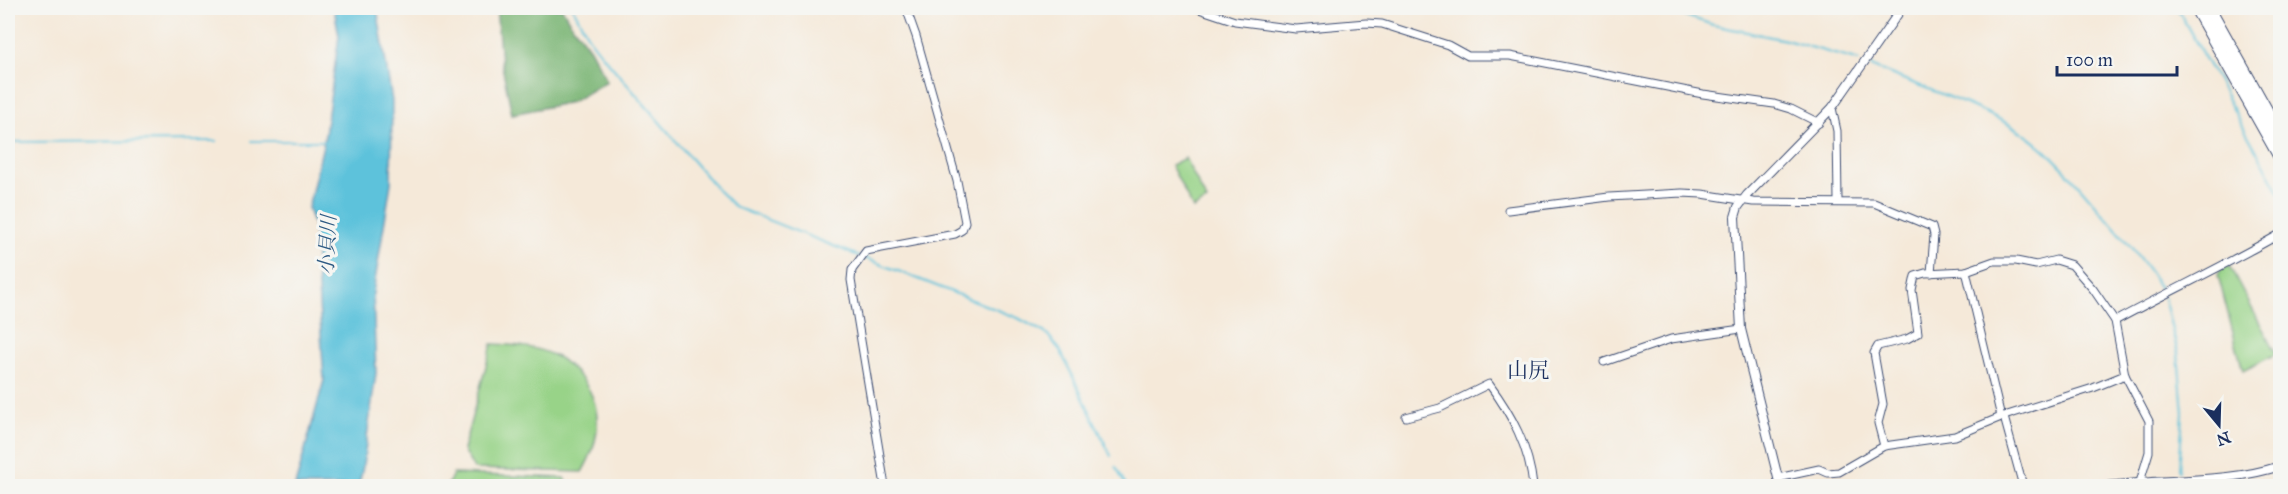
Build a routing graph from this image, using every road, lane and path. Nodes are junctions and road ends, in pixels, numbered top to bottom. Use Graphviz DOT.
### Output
graph roads {
  1 [pos="906,8"];
  2 [pos="1196,8"];
  3 [pos="1902,8"];
  4 [pos="2196,8"];
  5 [pos="2209,8"];
  6 [pos="1832,108"];
  7 [pos="1819,123"];
  8 [pos="2280,135"];
  9 [pos="2280,157"];
  10 [pos="1742,200"];
  11 [pos="1838,201"];
  12 [pos="1509,210"];
  13 [pos="2280,234"];
  14 [pos="1966,271"];
  15 [pos="1931,273"];
  16 [pos="2115,321"];
  17 [pos="1741,329"];
  18 [pos="1604,362"];
  19 [pos="2125,375"];
  20 [pos="1406,417"];
  21 [pos="2003,417"];
  22 [pos="1884,446"];
  23 [pos="2280,466"];
  24 [pos="1779,482"];
  25 [pos="2140,482"];
  26 [pos="885,486"];
  27 [pos="1533,486"];
  28 [pos="2023,486"];
  29 [pos="2108,486"];
  1 -- 26 [label="street"];
  2 -- 7 [label="street"];
  3 -- 6 [label="street"];
  4 -- 9 [label="highway"];
  5 -- 8 [label="highway"];
  6 -- 7 [label="street"];
  6 -- 11 [label="street"];
  7 -- 10 [label="street"];
  10 -- 11 [label="street"];
  10 -- 12 [label="street"];
  10 -- 17 [label="street"];
  11 -- 15 [label="street"];
  13 -- 16 [label="street"];
  14 -- 15 [label="street"];
  14 -- 16 [label="street"];
  14 -- 21 [label="street"];
  15 -- 22 [label="street"];
  16 -- 19 [label="street"];
  17 -- 18 [label="street"];
  17 -- 24 [label="street"];
  19 -- 21 [label="street"];
  19 -- 25 [label="street"];
  20 -- 27 [label="street"];
  21 -- 22 [label="street"];
  21 -- 28 [label="street"];
  22 -- 24 [label="street"];
  23 -- 25 [label="street"];
  25 -- 29 [label="street"];
}
